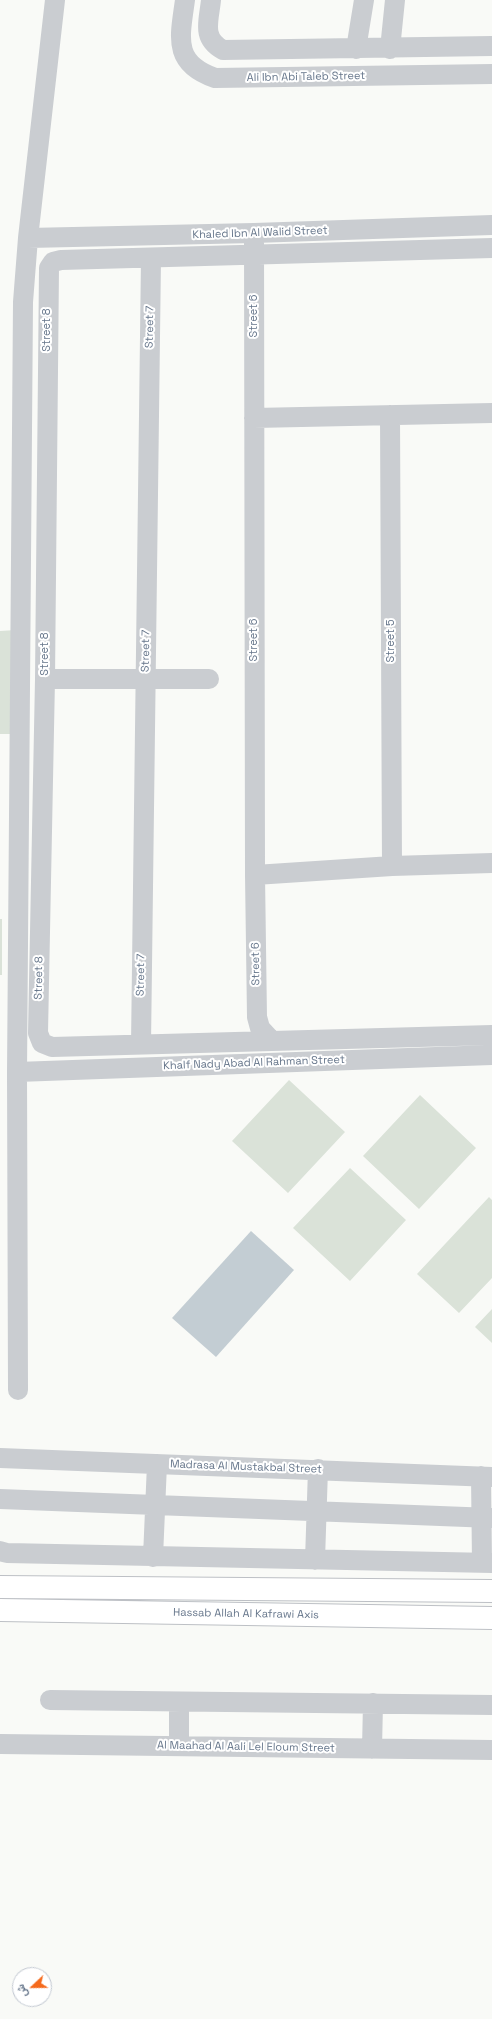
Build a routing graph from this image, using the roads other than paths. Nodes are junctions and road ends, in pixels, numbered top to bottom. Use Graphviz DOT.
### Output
graph roads {
  1 [pos="55,0"];
  2 [pos="185,0"];
  3 [pos="211,0"];
  4 [pos="364,0"];
  5 [pos="395,0"];
  6 [pos="492,46"];
  7 [pos="417,48"];
  8 [pos="356,49"];
  9 [pos="390,49"];
  10 [pos="416,74"];
  11 [pos="492,74"];
  12 [pos="492,225"];
  13 [pos="254,234"];
  14 [pos="28,238"];
  15 [pos="492,248"];
  16 [pos="254,255"];
  17 [pos="150,258"];
  18 [pos="61,260"];
  19 [pos="492,413"];
  20 [pos="390,415"];
  21 [pos="254,418"];
  22 [pos="45,679"];
  23 [pos="145,679"];
  24 [pos="208,679"];
  25 [pos="492,863"];
  26 [pos="392,866"];
  27 [pos="255,876"];
  28 [pos="492,1035"];
  29 [pos="265,1041"];
  30 [pos="140,1044"];
  31 [pos="52,1047"];
  32 [pos="492,1055"];
  33 [pos="259,1063"];
  34 [pos="17,1072"];
  35 [pos="18,1390"];
  36 [pos="0,1458"];
  37 [pos="157,1464"];
  38 [pos="318,1469"];
  39 [pos="486,1476"];
  40 [pos="0,1499"];
  41 [pos="155,1505"];
  42 [pos="316,1511"];
  43 [pos="486,1518"];
  44 [pos="0,1551"];
  45 [pos="153,1557"];
  46 [pos="315,1560"];
  47 [pos="487,1563"];
  48 [pos="0,1587"];
  49 [pos="492,1591"];
  50 [pos="0,1610"];
  51 [pos="492,1618"];
  52 [pos="50,1700"];
  53 [pos="179,1702"];
  54 [pos="373,1703"];
  55 [pos="492,1705"];
  56 [pos="0,1744"];
  57 [pos="180,1745"];
  58 [pos="372,1749"];
  59 [pos="492,1750"];
  1 -- 14 [label="street"];
  2 -- 10 [label="street, Ali Ibn Abi Taleb Street"];
  3 -- 8 [label="street"];
  4 -- 8 [label="street"];
  5 -- 9 [label="street"];
  6 -- 7 [label="street"];
  7 -- 9 [label="street"];
  7 -- 10 [label="street"];
  8 -- 9 [label="street"];
  10 -- 11 [label="street, Ali Ibn Abi Taleb Street"];
  12 -- 13 [label="street, Khaled Ibn Al Walid Street"];
  13 -- 14 [label="street, Khaled Ibn Al Walid Street"];
  13 -- 16 [label="street, Street 6"];
  14 -- 34 [label="street"];
  15 -- 16 [label="street, Khaled Ibn Al Walid Street"];
  16 -- 17 [label="street, Khaled Ibn Al Walid Street"];
  16 -- 21 [label="street, Street 6"];
  17 -- 18 [label="street, Khaled Ibn Al Walid Street"];
  17 -- 23 [label="street, Street 7"];
  18 -- 22 [label="street, Street 8"];
  19 -- 20 [label="street"];
  20 -- 21 [label="street"];
  20 -- 26 [label="street, Street 5"];
  21 -- 27 [label="street, Street 6"];
  22 -- 23 [label="street"];
  22 -- 31 [label="street, Street 8"];
  23 -- 24 [label="street"];
  23 -- 30 [label="street, Street 7"];
  25 -- 26 [label="street"];
  26 -- 27 [label="street"];
  27 -- 29 [label="street, Street 6"];
  28 -- 29 [label="street, Khalf Nady Abad Al Rahman Street"];
  29 -- 30 [label="street, Khalf Nady Abad Al Rahman Street"];
  29 -- 33 [label="street"];
  30 -- 31 [label="street, Khalf Nady Abad Al Rahman Street"];
  32 -- 33 [label="street, Khalf Nady Abad Al Rahman Street"];
  33 -- 34 [label="street, Khalf Nady Abad Al Rahman Street"];
  34 -- 35 [label="street"];
  36 -- 37 [label="street, Madrasa Al Mustakbal Street"];
  37 -- 38 [label="street, Madrasa Al Mustakbal Street"];
  37 -- 41 [label="street"];
  38 -- 39 [label="street, Madrasa Al Mustakbal Street"];
  38 -- 42 [label="street"];
  39 -- 43 [label="street"];
  40 -- 41 [label="street"];
  41 -- 42 [label="street"];
  41 -- 45 [label="street"];
  42 -- 43 [label="street"];
  42 -- 46 [label="street"];
  43 -- 47 [label="street"];
  44 -- 45 [label="street"];
  45 -- 46 [label="street"];
  46 -- 47 [label="street"];
  48 -- 49 [label="main road"];
  50 -- 51 [label="main road, Hassab Allah Al Kafrawi Axis"];
  52 -- 53 [label="street"];
  53 -- 54 [label="street"];
  53 -- 57 [label="street"];
  54 -- 55 [label="street"];
  54 -- 58 [label="street"];
  56 -- 57 [label="street, Al Maahad Al Aali Lel Eloum Street"];
  57 -- 58 [label="street, Al Maahad Al Aali Lel Eloum Street"];
  58 -- 59 [label="street, Al Maahad Al Aali Lel Eloum Street"];
}
